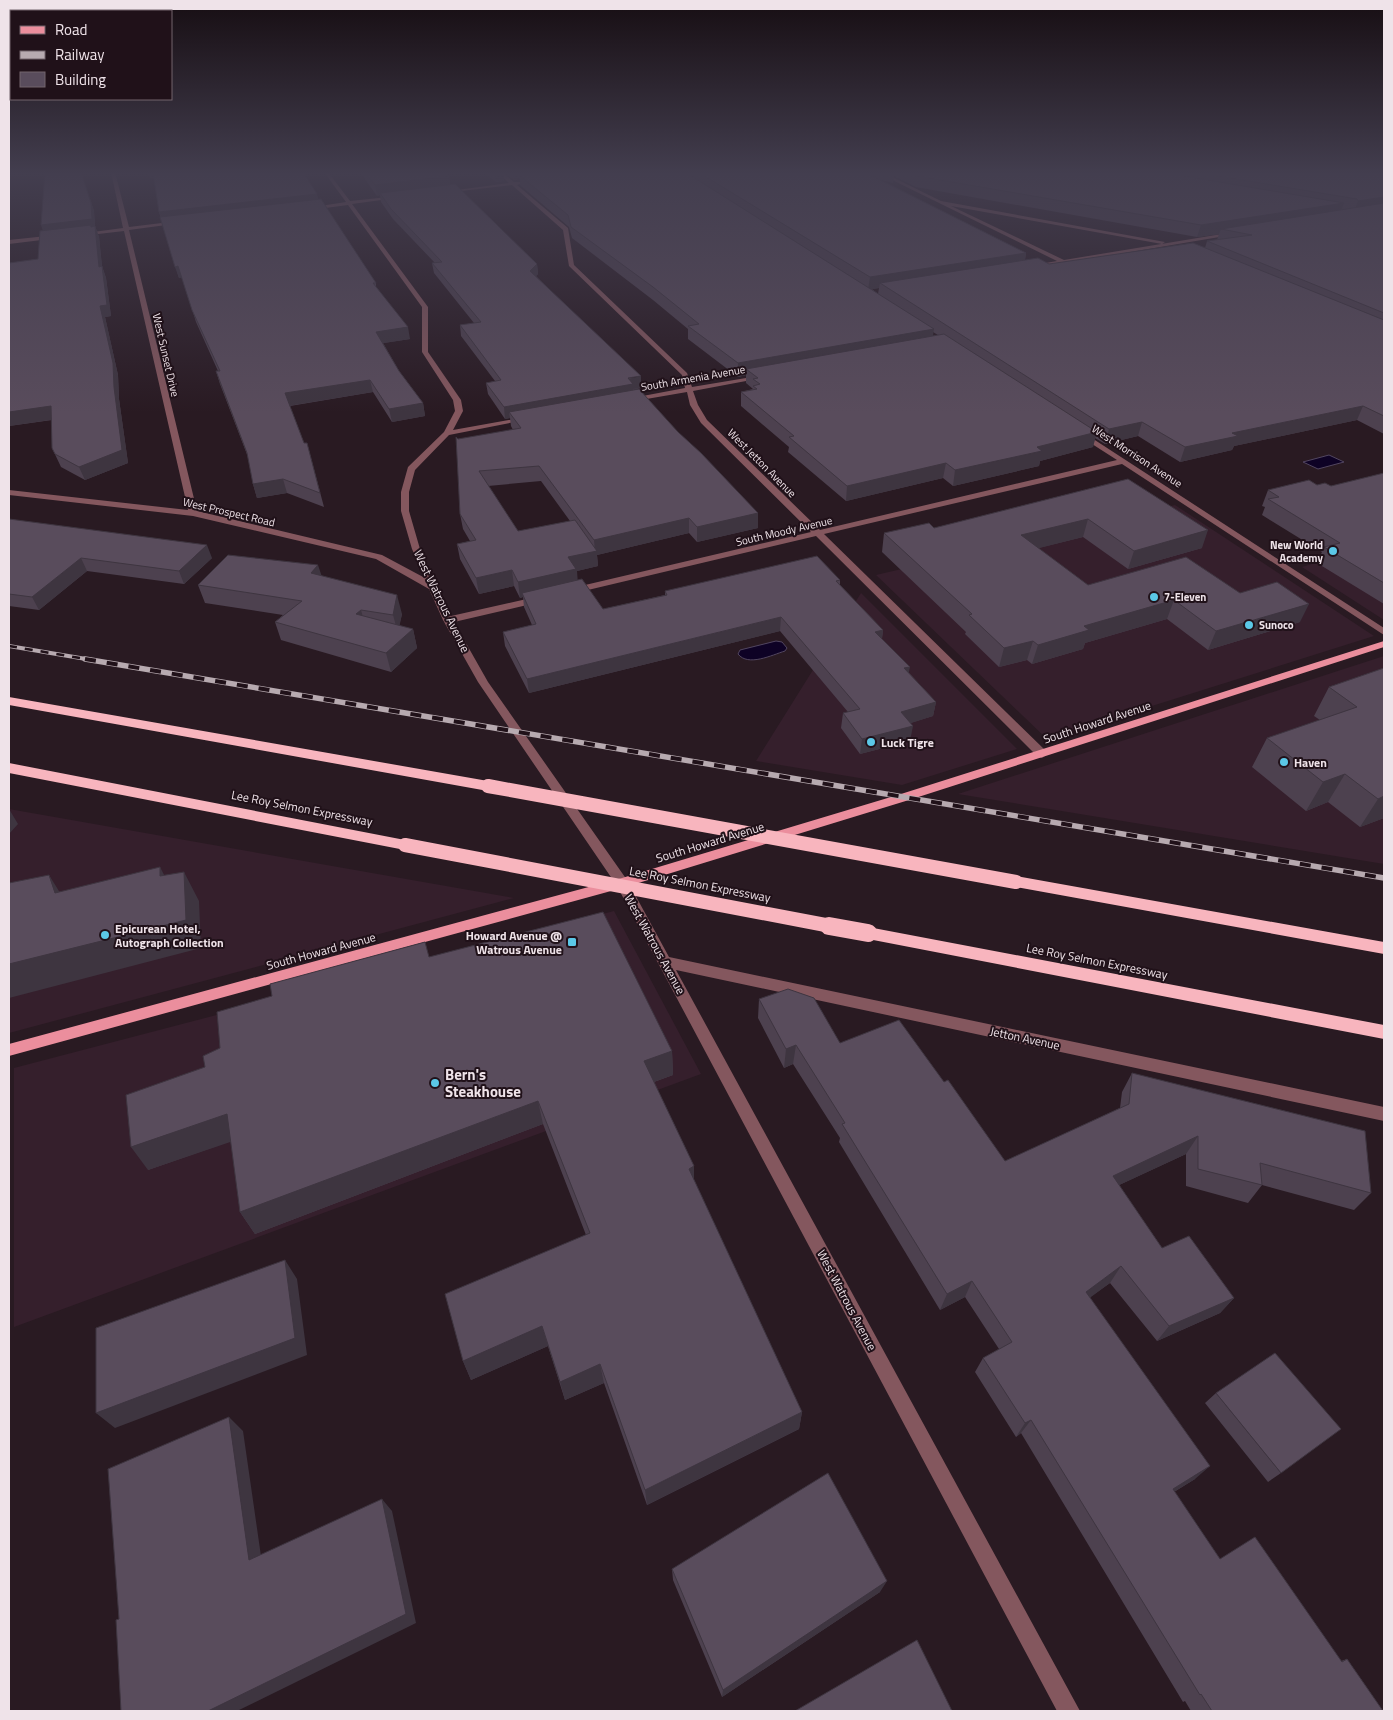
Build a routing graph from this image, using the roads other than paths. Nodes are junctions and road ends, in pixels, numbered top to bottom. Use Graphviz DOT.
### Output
graph roads {
  1 [pos="132,252"];
  2 [pos="385,252"];
  3 [pos="569,252"];
  4 [pos="1044,252"];
  5 [pos="1122,252"];
  6 [pos="1064,262"];
  7 [pos="1025,268"];
  8 [pos="767,376"];
  9 [pos="689,390"];
  10 [pos="621,402"];
  11 [pos="534,417"];
  12 [pos="1077,431"];
  13 [pos="447,433"];
  14 [pos="1124,461"];
  15 [pos="9,493"];
  16 [pos="193,513"];
  17 [pos="818,534"];
  18 [pos="435,588"];
  19 [pos="565,593"];
  20 [pos="545,597"];
  21 [pos="448,620"];
  22 [pos="1384,632"];
  23 [pos="1384,644"];
  24 [pos="9,700"];
  25 [pos="1042,754"];
  26 [pos="9,768"];
  27 [pos="622,883"];
  28 [pos="1384,948"];
  29 [pos="666,962"];
  30 [pos="1384,1032"];
  31 [pos="9,1050"];
  32 [pos="1384,1114"];
  33 [pos="1069,1711"];
  1 -- 16 [label="street, West Sunset Drive"];
  2 -- 13 [label="street, West Watrous Avenue"];
  3 -- 9 [label="street, West Jetton Avenue"];
  4 -- 6 [label="street"];
  5 -- 6 [label="street"];
  6 -- 7 [label="street"];
  8 -- 9 [label="street, South Armenia Avenue"];
  9 -- 10 [label="street, South Armenia Avenue"];
  9 -- 17 [label="street, West Jetton Avenue"];
  11 -- 13 [label="street"];
  12 -- 14 [label="street, West Morrison Avenue"];
  13 -- 18 [label="street, West Watrous Avenue"];
  14 -- 17 [label="street, South Moody Avenue"];
  14 -- 22 [label="street, West Morrison Avenue"];
  15 -- 16 [label="street, West Prospect Road"];
  16 -- 18 [label="street, West Prospect Road"];
  17 -- 19 [label="street, South Moody Avenue"];
  17 -- 25 [label="street, West Jetton Avenue"];
  18 -- 21 [label="street, West Watrous Avenue"];
  20 -- 21 [label="street"];
  21 -- 27 [label="street, West Watrous Avenue"];
  23 -- 25 [label="main road, South Howard Avenue"];
  24 -- 28 [label="highway, bridge"];
  25 -- 27 [label="main road, South Howard Avenue"];
  26 -- 30 [label="highway, Lee Roy Selmon Expressway, bridge"];
  27 -- 29 [label="street, West Watrous Avenue"];
  27 -- 31 [label="main road, South Howard Avenue"];
  29 -- 32 [label="street, Jetton Avenue"];
  29 -- 33 [label="street, West Watrous Avenue"];
}
